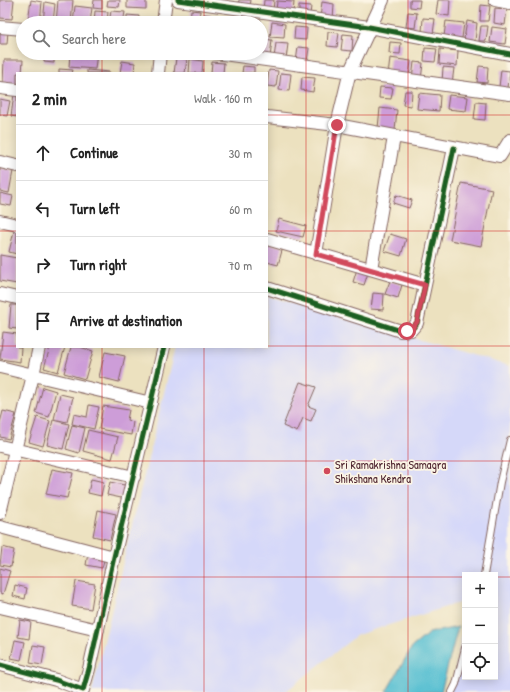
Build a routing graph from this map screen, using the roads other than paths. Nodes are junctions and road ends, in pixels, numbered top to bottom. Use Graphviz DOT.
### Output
graph roads {
  1 [pos="166,0"];
  2 [pos="178,0"];
  3 [pos="383,0"];
  4 [pos="495,0"];
  5 [pos="510,3"];
  6 [pos="164,16"];
  7 [pos="0,27"];
  8 [pos="369,27"];
  9 [pos="16,28"];
  10 [pos="510,54"];
  11 [pos="159,60"];
  12 [pos="268,60"];
  13 [pos="350,71"];
  14 [pos="158,72"];
  15 [pos="0,88"];
  16 [pos="16,90"];
  17 [pos="510,94"];
  18 [pos="268,117"];
  19 [pos="337,125"];
  20 [pos="394,137"];
  21 [pos="510,140"];
  22 [pos="454,148"];
  23 [pos="0,162"];
  24 [pos="16,166"];
  25 [pos="0,222"];
  26 [pos="16,225"];
  27 [pos="268,240"];
  28 [pos="316,254"];
  29 [pos="371,269"];
  30 [pos="425,285"];
  31 [pos="268,288"];
  32 [pos="0,294"];
  33 [pos="16,298"];
  34 [pos="38,348"];
  35 [pos="164,348"];
  36 [pos="0,368"];
  37 [pos="33,375"];
  38 [pos="151,403"];
  39 [pos="510,440"];
  40 [pos="0,446"];
  41 [pos="16,450"];
  42 [pos="134,477"];
  43 [pos="0,513"];
  44 [pos="0,528"];
  45 [pos="114,557"];
  46 [pos="485,572"];
  47 [pos="0,607"];
  48 [pos="98,630"];
  49 [pos="462,660"];
  50 [pos="0,664"];
  51 [pos="82,691"];
  52 [pos="452,692"];
  1 -- 6 [label="street"];
  2 -- 8 [label="street"];
  3 -- 8 [label="street"];
  4 -- 5 [label="street"];
  7 -- 9 [label="street"];
  8 -- 10 [label="street"];
  8 -- 13 [label="street"];
  11 -- 14 [label="street"];
  12 -- 13 [label="street"];
  13 -- 17 [label="street"];
  13 -- 19 [label="street"];
  15 -- 16 [label="street"];
  18 -- 19 [label="street"];
  19 -- 20 [label="street"];
  19 -- 28 [label="street"];
  20 -- 22 [label="street"];
  20 -- 29 [label="street"];
  21 -- 22 [label="street"];
  22 -- 30 [label="street"];
  23 -- 24 [label="street"];
  25 -- 26 [label="street"];
  27 -- 28 [label="street"];
  28 -- 29 [label="street"];
  29 -- 30 [label="street"];
  30 -- 31 [label="street"];
  32 -- 33 [label="street"];
  34 -- 37 [label="street"];
  35 -- 38 [label="street"];
  36 -- 37 [label="street"];
  37 -- 38 [label="street"];
  37 -- 41 [label="street"];
  38 -- 42 [label="street"];
  39 -- 46 [label="lane"];
  40 -- 41 [label="street"];
  41 -- 42 [label="street"];
  41 -- 43 [label="street"];
  42 -- 45 [label="street"];
  44 -- 45 [label="street"];
  45 -- 48 [label="street"];
  47 -- 48 [label="street"];
  48 -- 51 [label="street"];
  49 -- 52 [label="lane"];
  50 -- 51 [label="street"];
}
